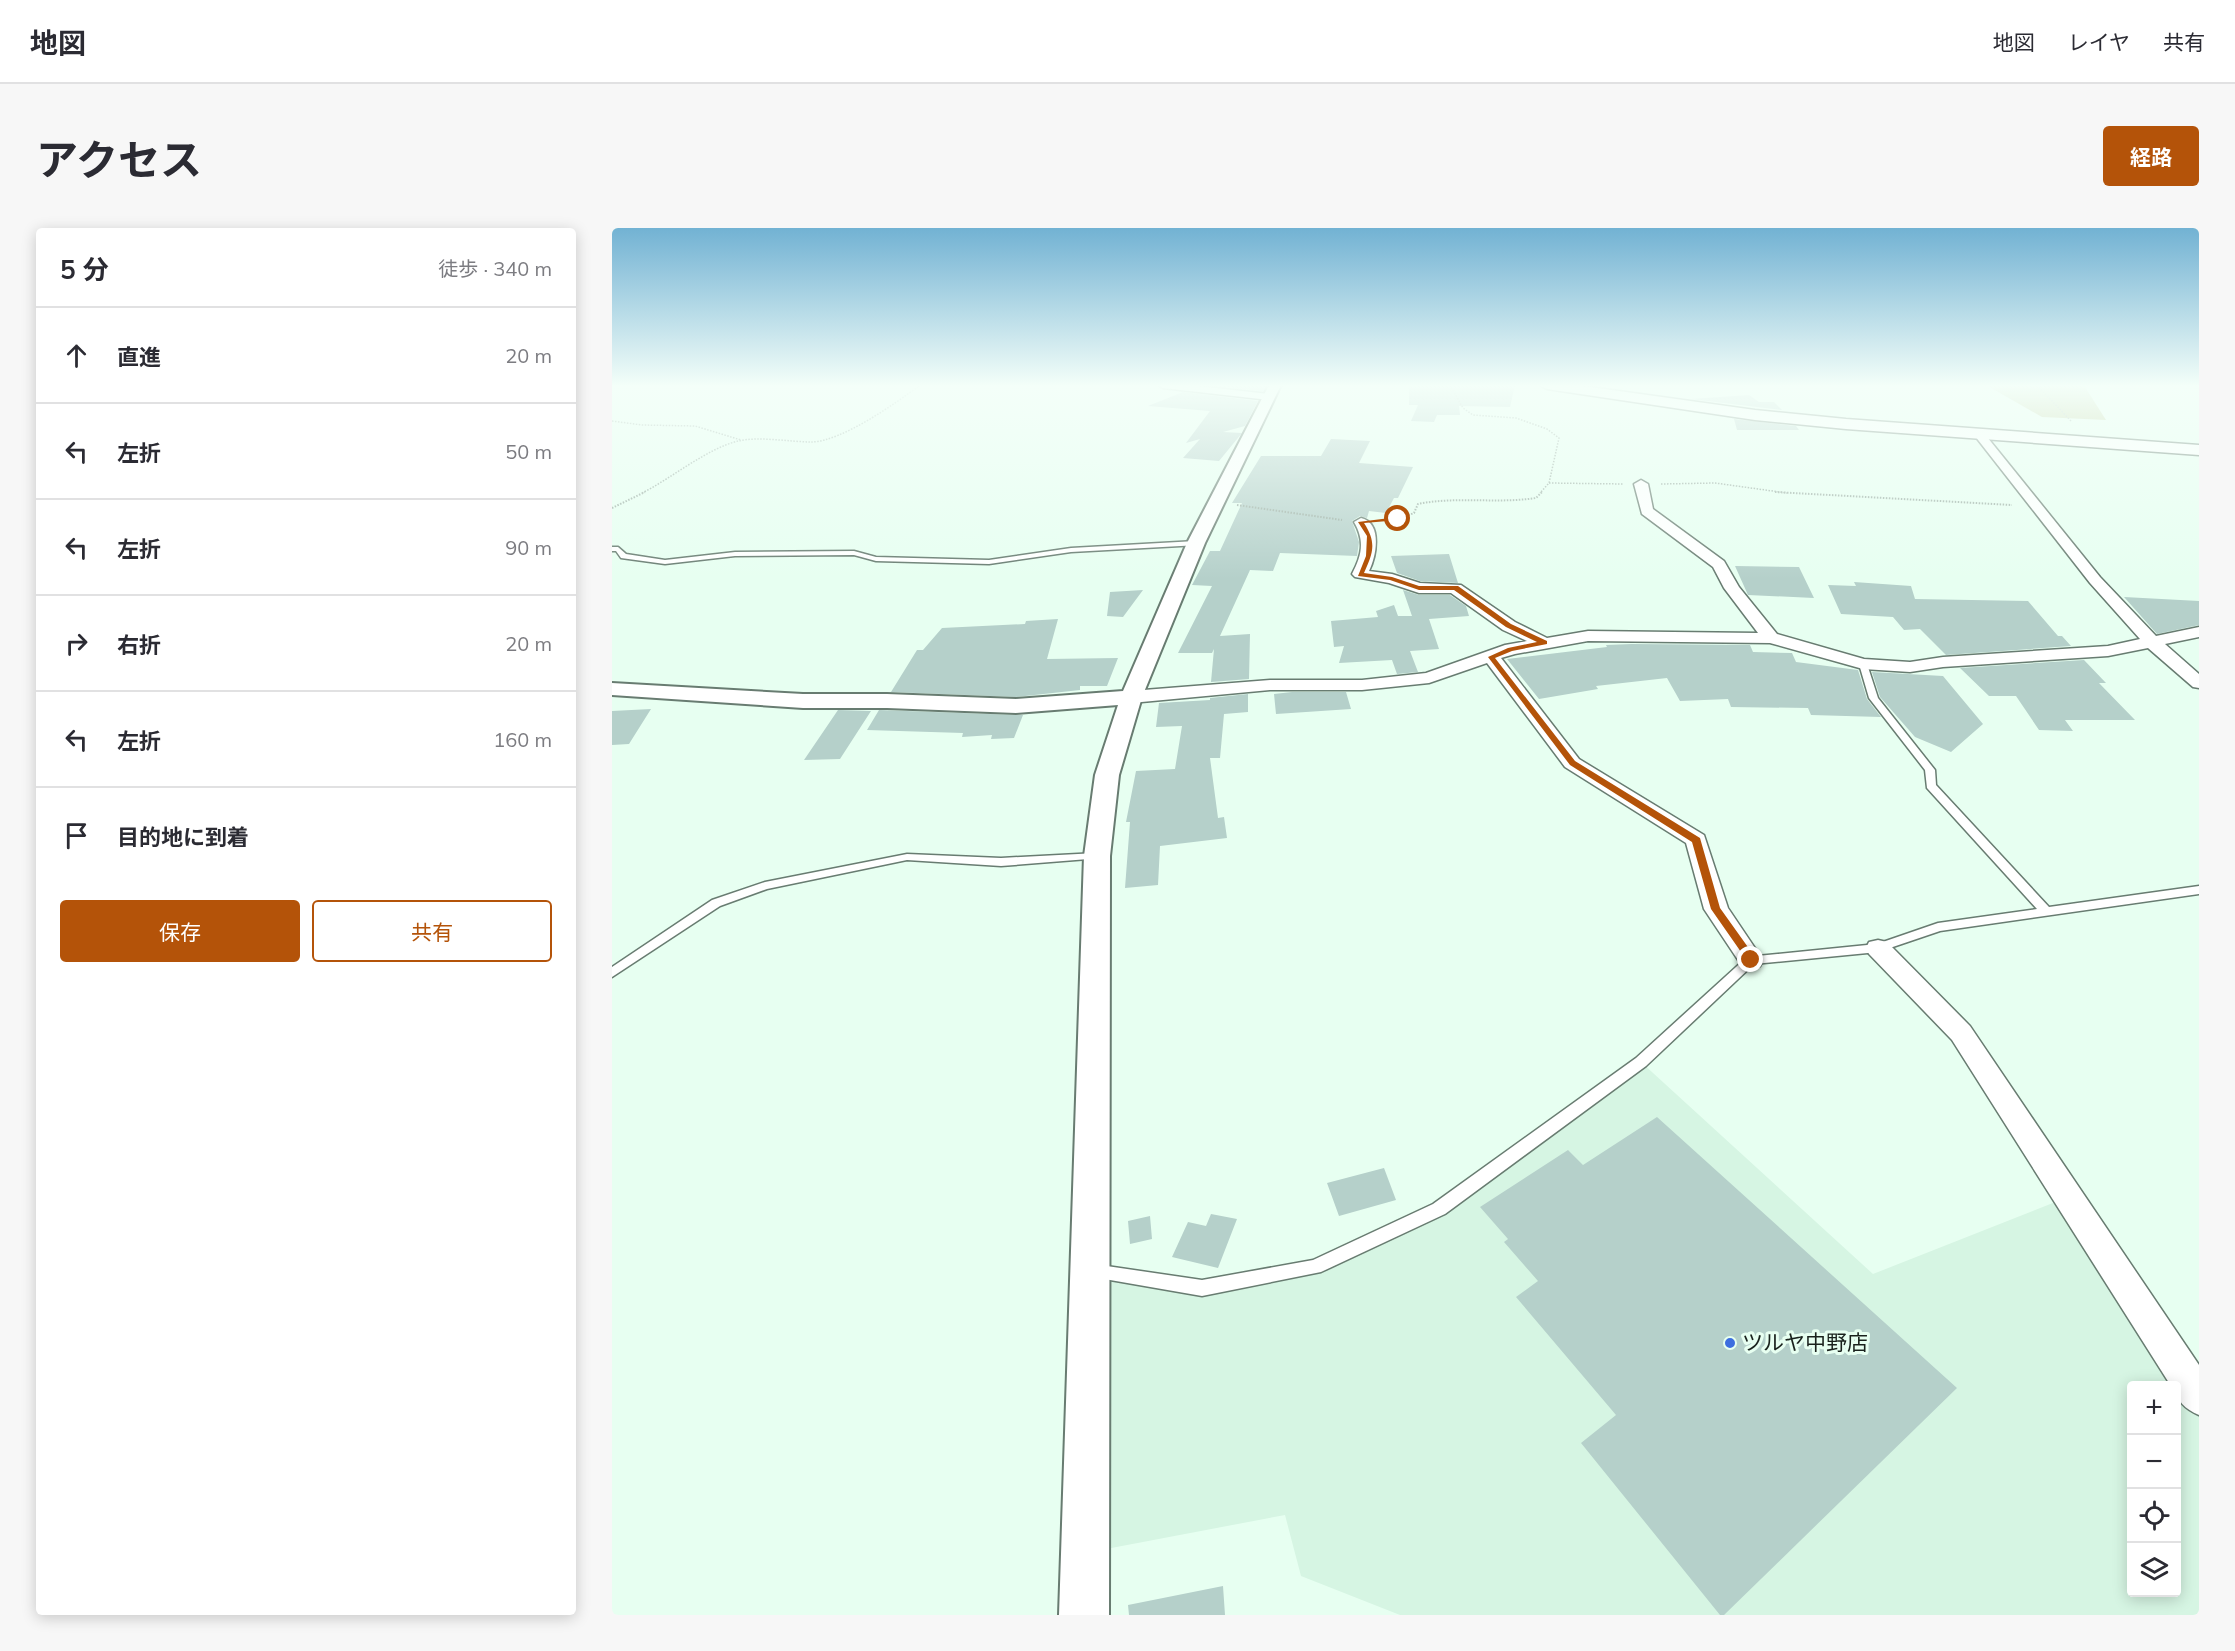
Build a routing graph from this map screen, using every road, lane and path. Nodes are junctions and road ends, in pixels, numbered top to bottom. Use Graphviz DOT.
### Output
graph roads {
  1 [pos="717,450"];
  2 [pos="1243,450"];
  3 [pos="1556,450"];
  4 [pos="1991,450"];
  5 [pos="1549,483"];
  6 [pos="1641,484"];
  7 [pos="1215,505"];
  8 [pos="2034,506"];
  9 [pos="612,508"];
  10 [pos="1361,522"];
  11 [pos="1196,543"];
  12 [pos="612,549"];
  13 [pos="2199,632"];
  14 [pos="1771,638"];
  15 [pos="2152,642"];
  16 [pos="1544,643"];
  17 [pos="1491,657"];
  18 [pos="1863,664"];
  19 [pos="2199,683"];
  20 [pos="612,689"];
  21 [pos="1131,697"];
  22 [pos="1097,856"];
  23 [pos="2199,890"];
  24 [pos="2045,910"];
  25 [pos="1878,948"];
  26 [pos="1751,960"];
  27 [pos="612,973"];
  28 [pos="1089,1271"];
  29 [pos="2199,1397"];
  30 [pos="1084,1615"];
  1 -- 9 [label="path"];
  2 -- 7 [label="street"];
  3 -- 5 [label="path"];
  4 -- 8 [label="street"];
  5 -- 6 [label="path"];
  5 -- 10 [label="path"];
  6 -- 8 [label="path"];
  6 -- 14 [label="street"];
  7 -- 10 [label="path"];
  7 -- 11 [label="street"];
  8 -- 15 [label="street"];
  10 -- 16 [label="street"];
  11 -- 12 [label="lane"];
  11 -- 21 [label="street"];
  13 -- 15 [label="street"];
  14 -- 16 [label="street"];
  14 -- 18 [label="street"];
  15 -- 18 [label="street"];
  15 -- 19 [label="street"];
  16 -- 17 [label="street"];
  17 -- 21 [label="street"];
  17 -- 26 [label="street"];
  18 -- 24 [label="lane"];
  20 -- 21 [label="street"];
  21 -- 22 [label="street"];
  22 -- 27 [label="lane"];
  22 -- 28 [label="street"];
  23 -- 24 [label="lane"];
  24 -- 25 [label="lane"];
  25 -- 26 [label="lane"];
  25 -- 29 [label="street"];
  26 -- 28 [label="lane"];
  28 -- 30 [label="street"];
}
